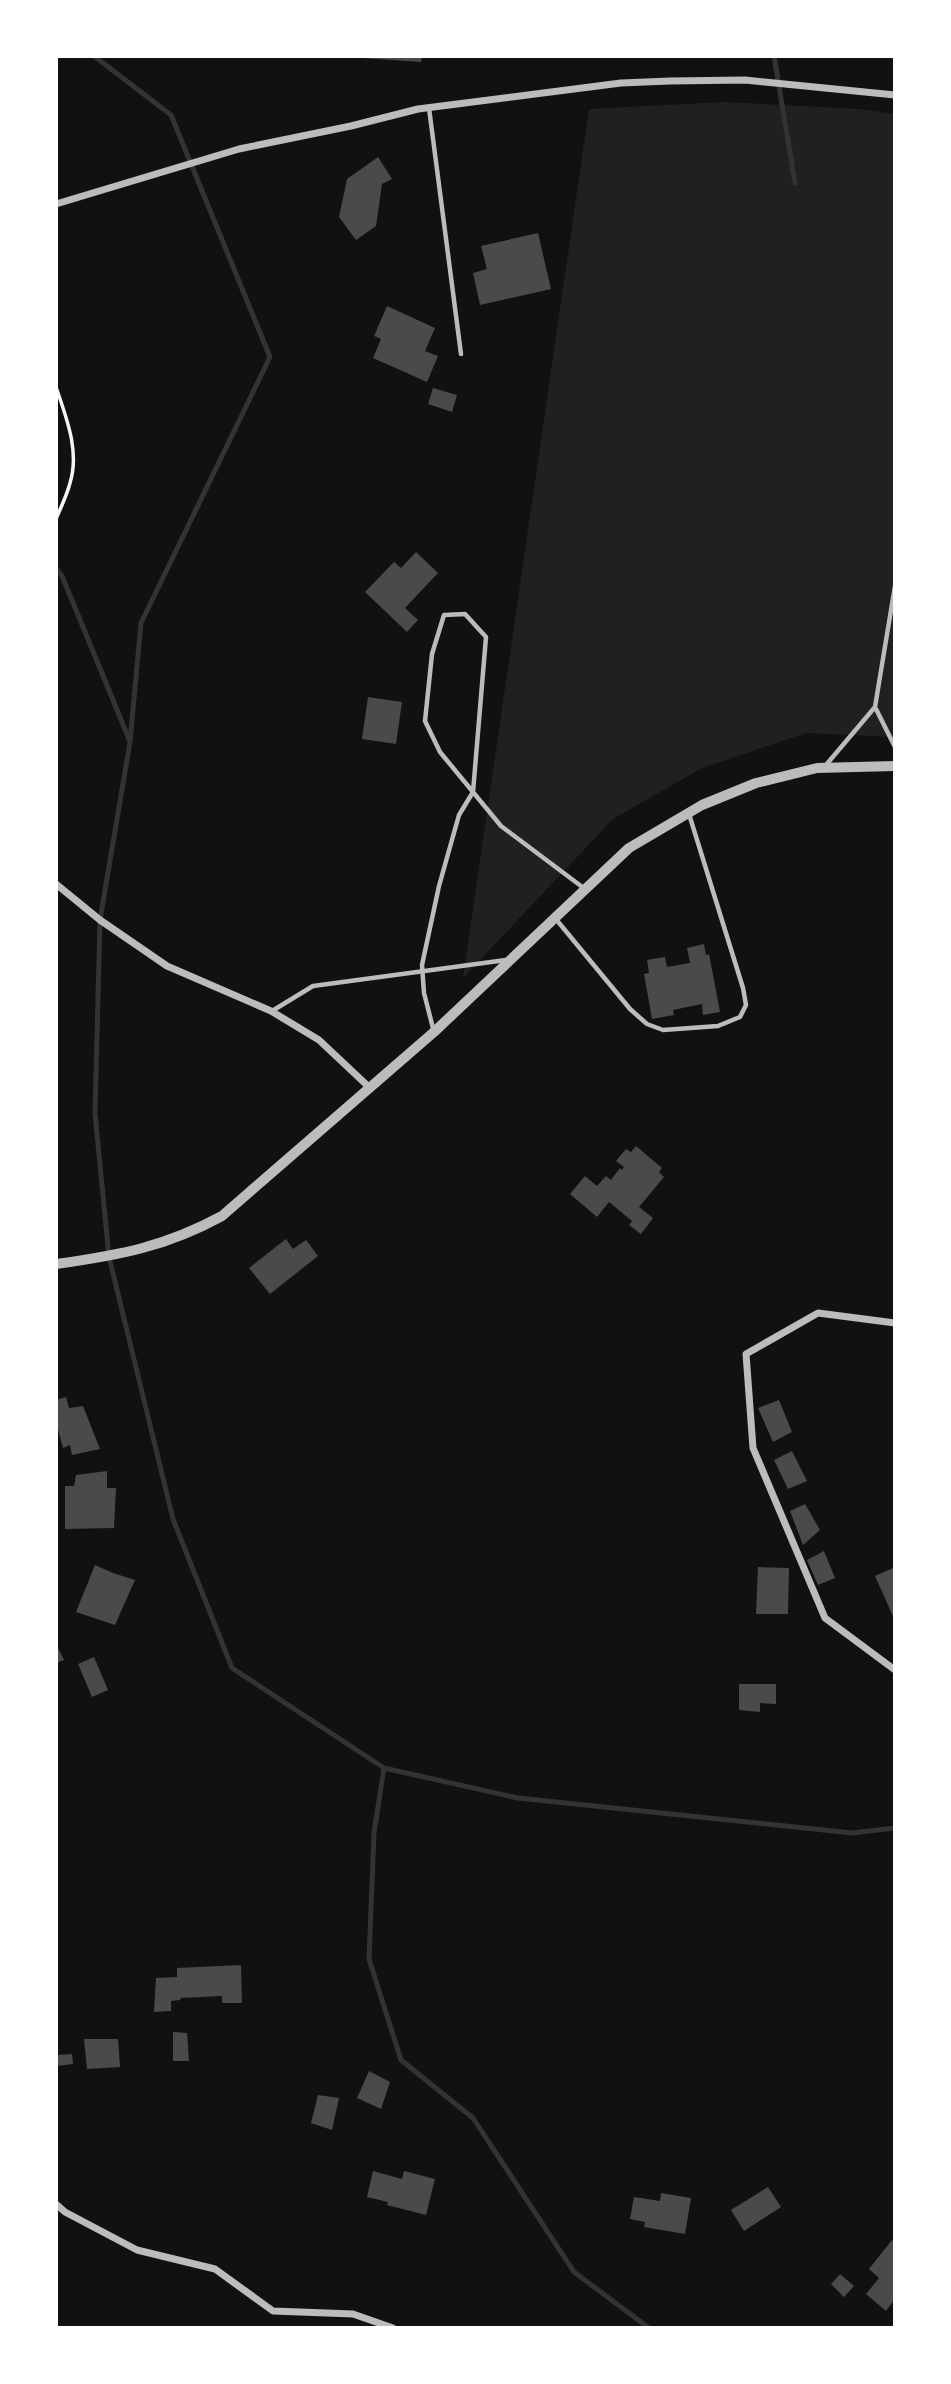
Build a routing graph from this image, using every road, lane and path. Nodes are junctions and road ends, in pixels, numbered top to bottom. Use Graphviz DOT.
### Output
graph roads {
  1 [pos="895,95"];
  2 [pos="429,108"];
  3 [pos="56,204"];
  4 [pos="461,354"];
  5 [pos="56,387"];
  6 [pos="56,519"];
  7 [pos="895,586"];
  8 [pos="875,707"];
  9 [pos="895,747"];
  10 [pos="895,766"];
  11 [pos="824,768"];
  12 [pos="473,792"];
  13 [pos="689,813"];
  14 [pos="56,884"];
  15 [pos="586,890"];
  16 [pos="555,918"];
  17 [pos="511,960"];
  18 [pos="423,971"];
  19 [pos="271,1012"];
  20 [pos="434,1032"];
  21 [pos="370,1088"];
  22 [pos="56,1264"];
  23 [pos="895,1323"];
  24 [pos="895,1670"];
  25 [pos="56,2204"];
  26 [pos="393,2328"];
  1 -- 2 [label="street"];
  2 -- 3 [label="street"];
  2 -- 4 [label="lane"];
  5 -- 6 [label="path"];
  7 -- 8 [label="lane"];
  8 -- 9 [label="lane"];
  8 -- 11 [label="lane"];
  10 -- 11 [label="street"];
  11 -- 13 [label="street"];
  12 -- 12 [label="lane"];
  12 -- 15 [label="lane"];
  12 -- 18 [label="lane"];
  13 -- 15 [label="street"];
  13 -- 16 [label="lane"];
  14 -- 19 [label="street"];
  15 -- 16 [label="street"];
  16 -- 17 [label="street"];
  17 -- 18 [label="lane"];
  17 -- 20 [label="street"];
  18 -- 19 [label="lane"];
  18 -- 20 [label="lane"];
  19 -- 21 [label="street"];
  20 -- 21 [label="street"];
  21 -- 22 [label="street"];
  23 -- 24 [label="street"];
  25 -- 26 [label="street"];
}
